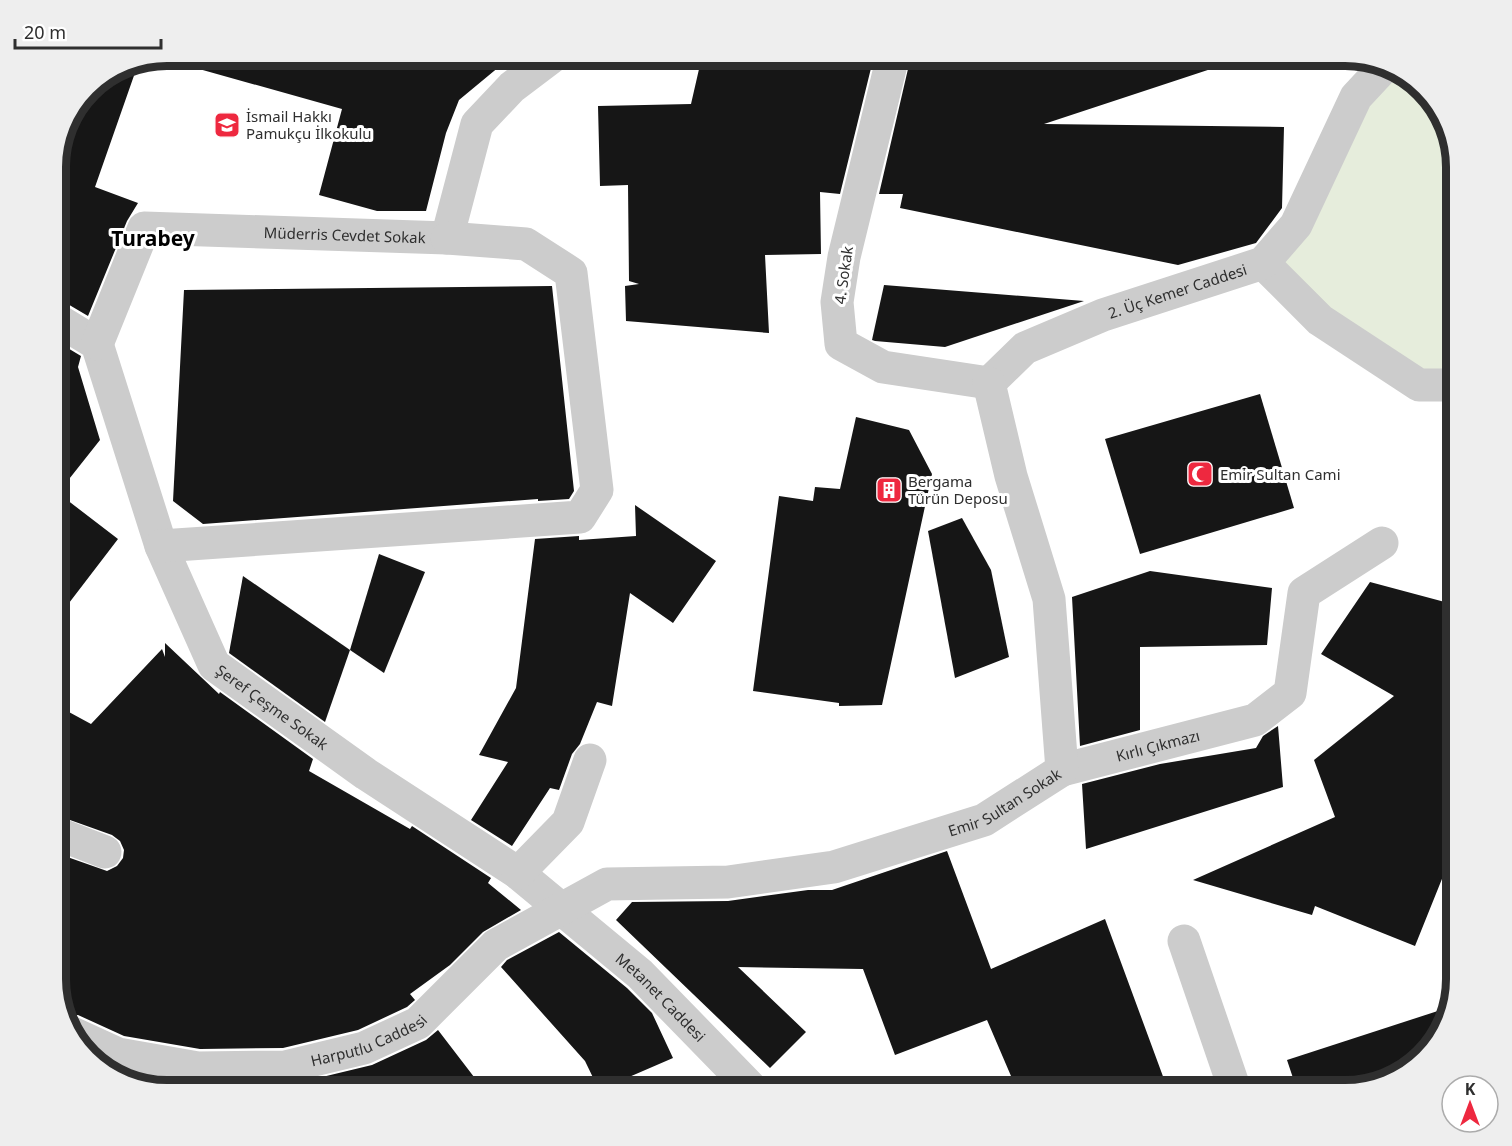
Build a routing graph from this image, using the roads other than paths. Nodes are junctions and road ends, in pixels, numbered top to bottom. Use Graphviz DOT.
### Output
graph roads {
  1 [pos="540,66"];
  2 [pos="891,66"];
  3 [pos="1379,72"];
  4 [pos="447,238"];
  5 [pos="1263,263"];
  6 [pos="66,325"];
  7 [pos="97,344"];
  8 [pos="989,383"];
  9 [pos="1446,385"];
  10 [pos="1382,543"];
  11 [pos="161,546"];
  12 [pos="590,760"];
  13 [pos="1062,770"];
  14 [pos="66,837"];
  15 [pos="105,852"];
  16 [pos="518,873"];
  17 [pos="562,910"];
  18 [pos="1185,941"];
  19 [pos="87,1040"];
  20 [pos="284,1079"];
  21 [pos="743,1080"];
  22 [pos="1232,1080"];
  1 -- 4 [label="street, Müderris Cevdet Sokak"];
  2 -- 8 [label="street, 4. Sokak"];
  3 -- 5 [label="street, 2. Üç Kemer Caddesi"];
  4 -- 7 [label="street, Müderris Cevdet Sokak"];
  4 -- 11 [label="street"];
  5 -- 8 [label="street, 2. Üç Kemer Caddesi"];
  5 -- 9 [label="street"];
  6 -- 7 [label="street"];
  7 -- 11 [label="street, Şeref Çeşme Sokak"];
  8 -- 13 [label="street, Emir Sultan Sokak"];
  10 -- 13 [label="street, Kırlı Çıkmazı"];
  11 -- 16 [label="street, Şeref Çeşme Sokak"];
  12 -- 16 [label="street"];
  13 -- 17 [label="street, Emir Sultan Sokak"];
  14 -- 15 [label="street"];
  16 -- 17 [label="street, Şeref Çeşme Sokak"];
  17 -- 20 [label="street, Harputlu Caddesi"];
  17 -- 21 [label="street, Metanet Caddesi"];
  18 -- 22 [label="street"];
  19 -- 20 [label="street, Harputlu Caddesi"];
}
